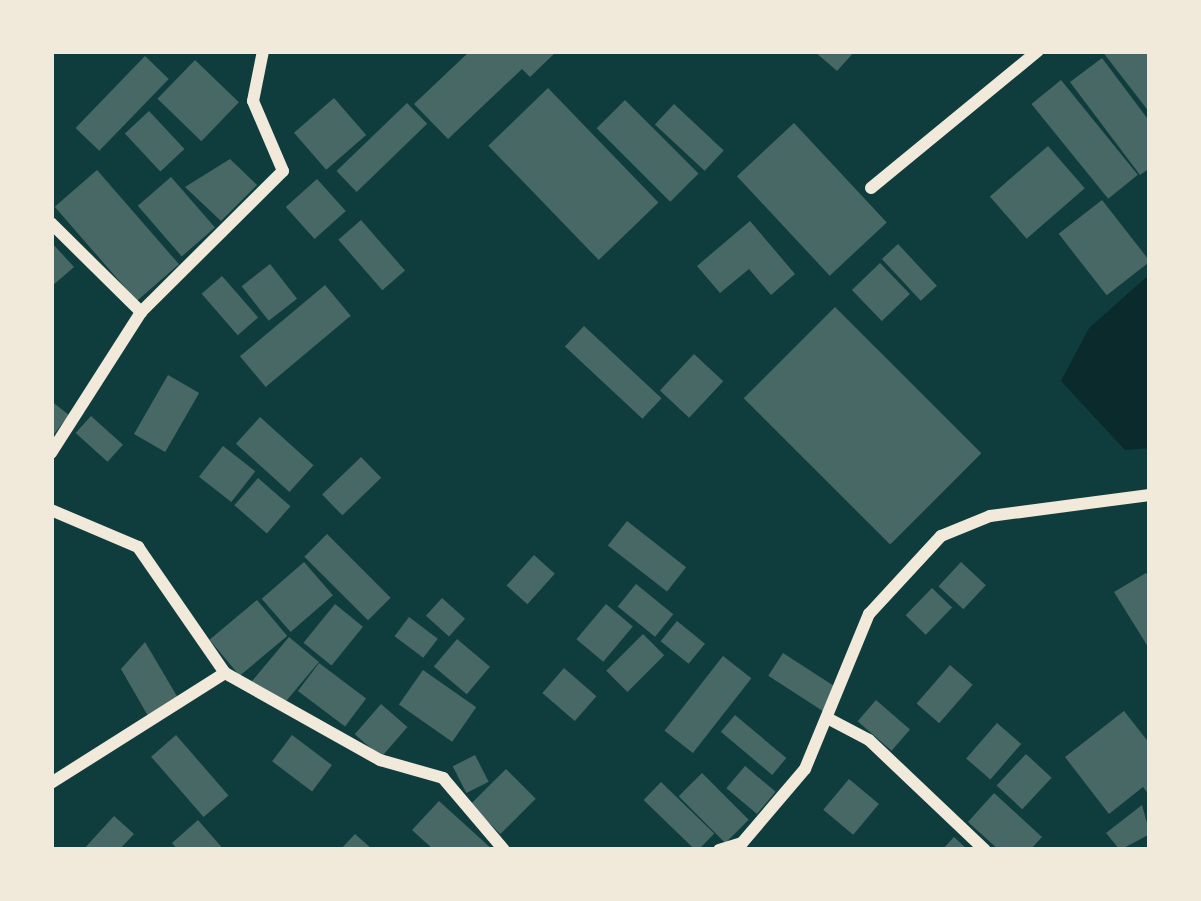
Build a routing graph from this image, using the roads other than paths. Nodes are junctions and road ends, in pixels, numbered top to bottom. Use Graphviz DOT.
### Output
graph roads {
  1 [pos="263,51"];
  2 [pos="1038,51"];
  3 [pos="871,188"];
  4 [pos="51,223"];
  5 [pos="141,312"];
  6 [pos="51,453"];
  7 [pos="1150,496"];
  8 [pos="51,510"];
  9 [pos="226,673"];
  10 [pos="831,720"];
  11 [pos="51,782"];
  12 [pos="739,846"];
  13 [pos="504,850"];
  14 [pos="719,850"];
  15 [pos="985,850"];
  1 -- 5 [label="street"];
  2 -- 3 [label="street"];
  4 -- 5 [label="street"];
  5 -- 6 [label="street"];
  7 -- 10 [label="street"];
  8 -- 9 [label="street"];
  9 -- 11 [label="street"];
  9 -- 13 [label="street"];
  10 -- 12 [label="street"];
  10 -- 15 [label="street"];
  12 -- 14 [label="street"];
}
